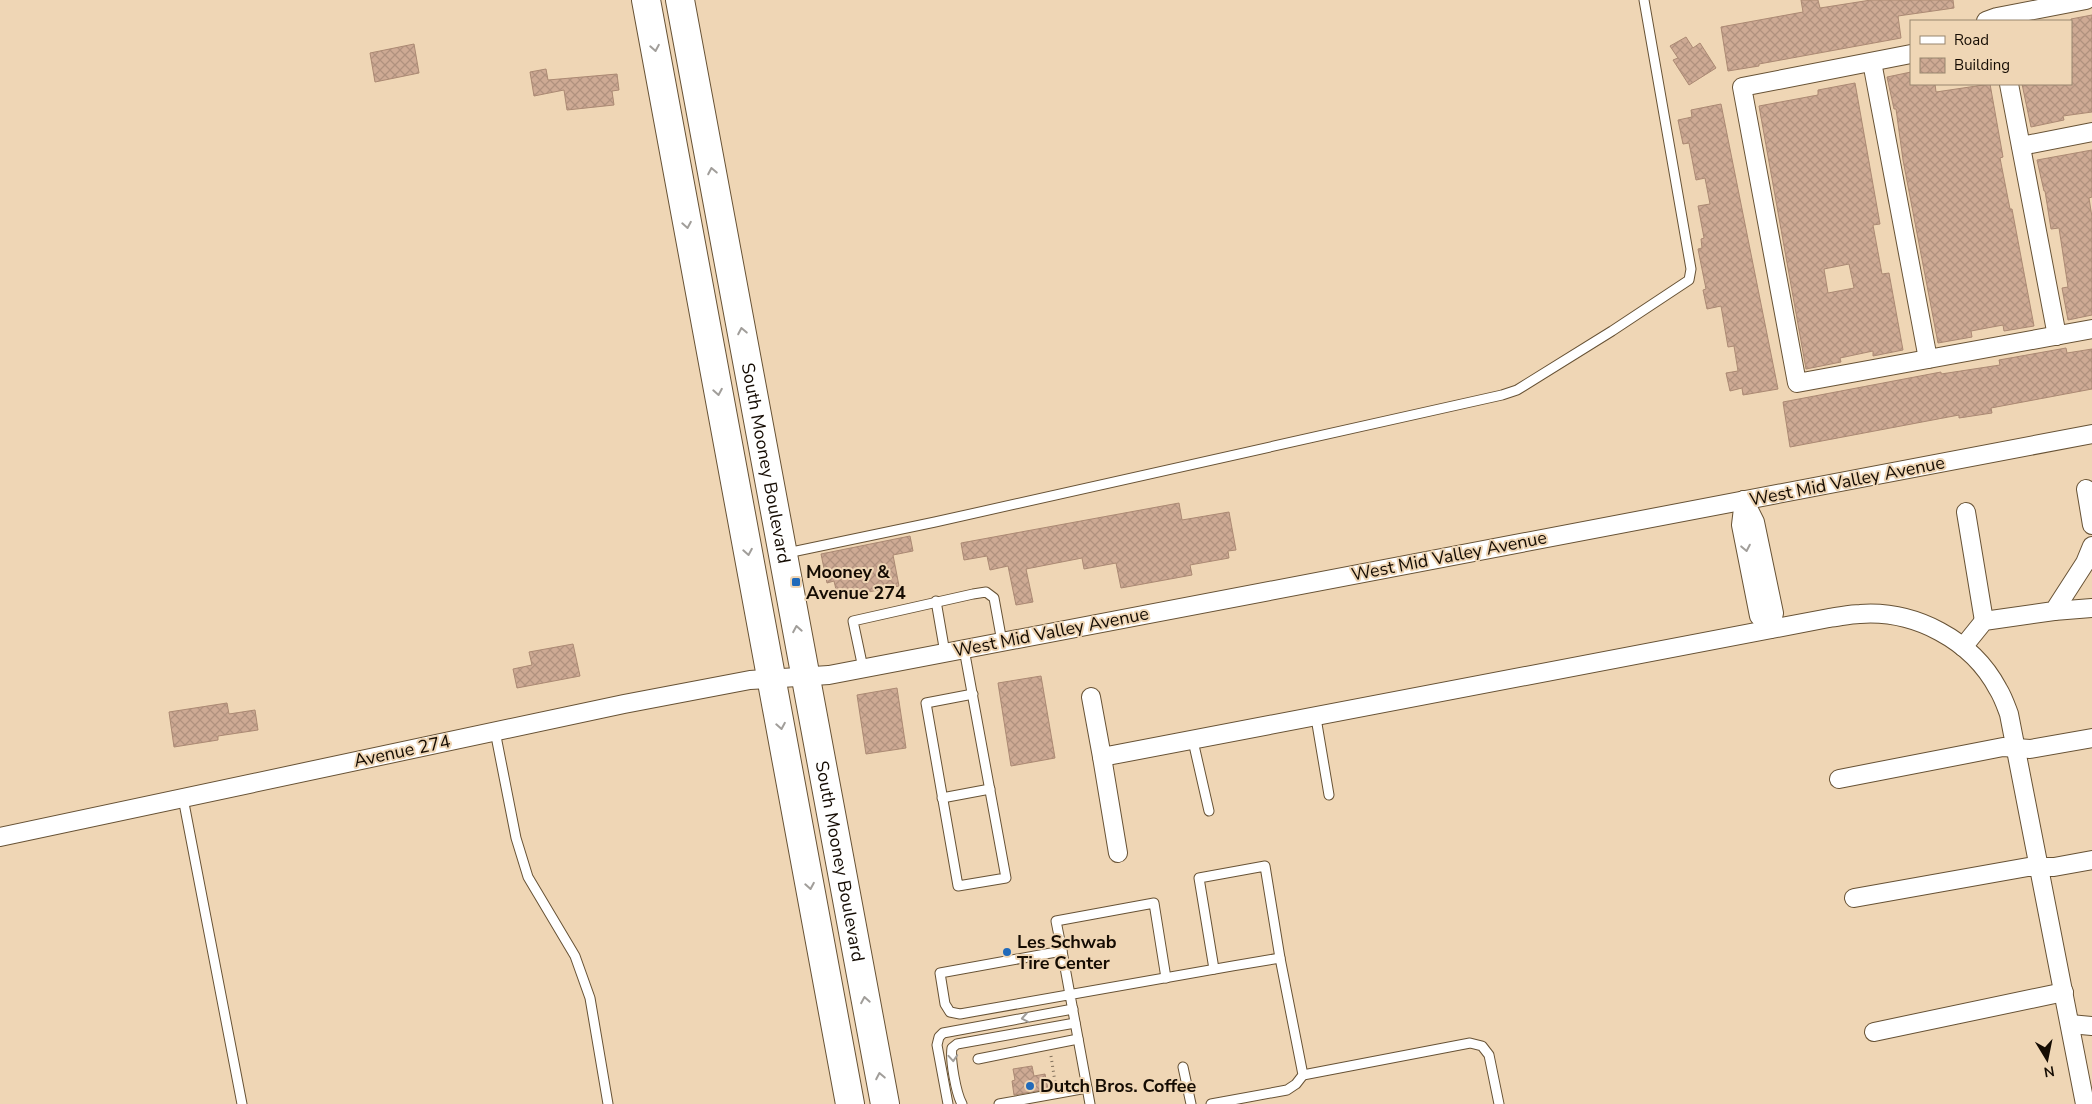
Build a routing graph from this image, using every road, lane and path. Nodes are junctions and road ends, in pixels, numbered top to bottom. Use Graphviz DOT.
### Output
graph roads {
  1 [pos="646,0"];
  2 [pos="680,0"];
  3 [pos="1644,0"];
  4 [pos="2086,0"];
  5 [pos="1993,20"];
  6 [pos="1910,54"];
  7 [pos="1872,62"];
  8 [pos="2009,85"];
  9 [pos="2092,132"];
  10 [pos="2021,146"];
  11 [pos="2092,329"];
  12 [pos="2057,336"];
  13 [pos="1928,360"];
  14 [pos="2092,434"];
  15 [pos="2086,489"];
  16 [pos="1744,500"];
  17 [pos="1966,512"];
  18 [pos="2092,525"];
  19 [pos="2092,546"];
  20 [pos="784,553"];
  21 [pos="936,601"];
  22 [pos="2092,608"];
  23 [pos="2054,610"];
  24 [pos="1984,621"];
  25 [pos="1770,629"];
  26 [pos="1002,642"];
  27 [pos="1963,647"];
  28 [pos="964,649"];
  29 [pos="945,653"];
  30 [pos="863,668"];
  31 [pos="806,676"];
  32 [pos="772,678"];
  33 [pos="973,694"];
  34 [pos="1091,697"];
  35 [pos="1316,718"];
  36 [pos="495,731"];
  37 [pos="2092,738"];
  38 [pos="1193,741"];
  39 [pos="2017,748"];
  40 [pos="1102,757"];
  41 [pos="1839,779"];
  42 [pos="990,789"];
  43 [pos="1330,795"];
  44 [pos="183,798"];
  45 [pos="942,798"];
  46 [pos="1209,811"];
  47 [pos="0,838"];
  48 [pos="1118,853"];
  49 [pos="2092,860"];
  50 [pos="2040,866"];
  51 [pos="1854,898"];
  52 [pos="818,932"];
  53 [pos="1062,951"];
  54 [pos="1280,958"];
  55 [pos="1214,969"];
  56 [pos="1166,978"];
  57 [pos="2064,992"];
  58 [pos="1070,995"];
  59 [pos="1073,1009"];
  60 [pos="1075,1023"];
  61 [pos="2070,1024"];
  62 [pos="2092,1026"];
  63 [pos="1874,1032"];
  64 [pos="1078,1039"];
  65 [pos="1049,1045"];
  66 [pos="978,1059"];
  67 [pos="1183,1066"];
  68 [pos="1303,1075"];
  69 [pos="1087,1088"];
  70 [pos="1074,1091"];
  71 [pos="242,1104"];
  72 [pos="608,1104"];
  73 [pos="850,1104"];
  74 [pos="866,1104"];
  75 [pos="885,1104"];
  76 [pos="948,1104"];
  77 [pos="962,1104"];
  78 [pos="999,1104"];
  79 [pos="1090,1104"];
  80 [pos="1191,1104"];
  81 [pos="1211,1104"];
  82 [pos="1499,1104"];
  83 [pos="2085,1104"];
  1 -- 32 [label="main road, South Mooney Boulevard, one-way"];
  20 -- 2 [label="main road, South Mooney Boulevard, one-way"];
  3 -- 20 [label="lane"];
  4 -- 5 [label="street"];
  6 -- 7 [label="street"];
  7 -- 13 [label="street"];
  7 -- 13 [label="street"];
  8 -- 10 [label="street"];
  9 -- 10 [label="street"];
  10 -- 12 [label="street"];
  11 -- 12 [label="street"];
  12 -- 13 [label="street"];
  14 -- 16 [label="street, West Mid Valley Avenue"];
  15 -- 18 [label="street"];
  16 -- 25 [label="street"];
  16 -- 26 [label="street, West Mid Valley Avenue"];
  17 -- 24 [label="street"];
  19 -- 23 [label="street"];
  31 -- 20 [label="main road, South Mooney Boulevard, one-way"];
  21 -- 26 [label="lane"];
  21 -- 29 [label="lane"];
  21 -- 30 [label="lane"];
  22 -- 23 [label="street"];
  23 -- 24 [label="street"];
  24 -- 27 [label="street"];
  25 -- 27 [label="street"];
  25 -- 35 [label="street"];
  26 -- 28 [label="street, West Mid Valley Avenue"];
  27 -- 39 [label="street"];
  28 -- 29 [label="street, West Mid Valley Avenue"];
  28 -- 33 [label="lane"];
  29 -- 30 [label="street, West Mid Valley Avenue"];
  30 -- 31 [label="street, West Mid Valley Avenue"];
  31 -- 32 [label="street, Avenue 274"];
  75 -- 31 [label="main road, South Mooney Boulevard, one-way"];
  32 -- 36 [label="street, Avenue 274"];
  32 -- 52 [label="main road, South Mooney Boulevard, one-way"];
  33 -- 42 [label="lane"];
  33 -- 45 [label="lane"];
  34 -- 40 [label="street"];
  35 -- 38 [label="street"];
  35 -- 43 [label="lane"];
  36 -- 44 [label="street, Avenue 274"];
  36 -- 72 [label="lane"];
  37 -- 39 [label="street"];
  38 -- 40 [label="street"];
  38 -- 46 [label="lane"];
  39 -- 41 [label="street"];
  39 -- 50 [label="street"];
  40 -- 48 [label="street"];
  42 -- 45 [label="lane"];
  42 -- 45 [label="lane"];
  44 -- 47 [label="street, Avenue 274"];
  44 -- 71 [label="lane"];
  49 -- 50 [label="street"];
  50 -- 51 [label="street"];
  50 -- 57 [label="street"];
  52 -- 73 [label="main road, South Mooney Boulevard"];
  52 -- 74 [label="main road"];
  53 -- 56 [label="lane"];
  53 -- 58 [label="lane"];
  53 -- 58 [label="lane"];
  54 -- 55 [label="lane"];
  54 -- 55 [label="lane"];
  54 -- 68 [label="lane"];
  55 -- 56 [label="lane"];
  56 -- 58 [label="lane"];
  57 -- 61 [label="street"];
  57 -- 63 [label="street"];
  58 -- 59 [label="lane"];
  59 -- 60 [label="lane"];
  59 -- 76 [label="lane, one-way"];
  60 -- 64 [label="lane"];
  60 -- 77 [label="lane, one-way"];
  61 -- 62 [label="street"];
  61 -- 83 [label="street"];
  64 -- 65 [label="lane"];
  64 -- 69 [label="lane"];
  65 -- 66 [label="lane"];
  65 -- 70 [label="path"];
  67 -- 80 [label="lane"];
  68 -- 81 [label="lane"];
  68 -- 82 [label="lane"];
  69 -- 70 [label="lane"];
  69 -- 79 [label="lane"];
  70 -- 78 [label="lane"];
}
